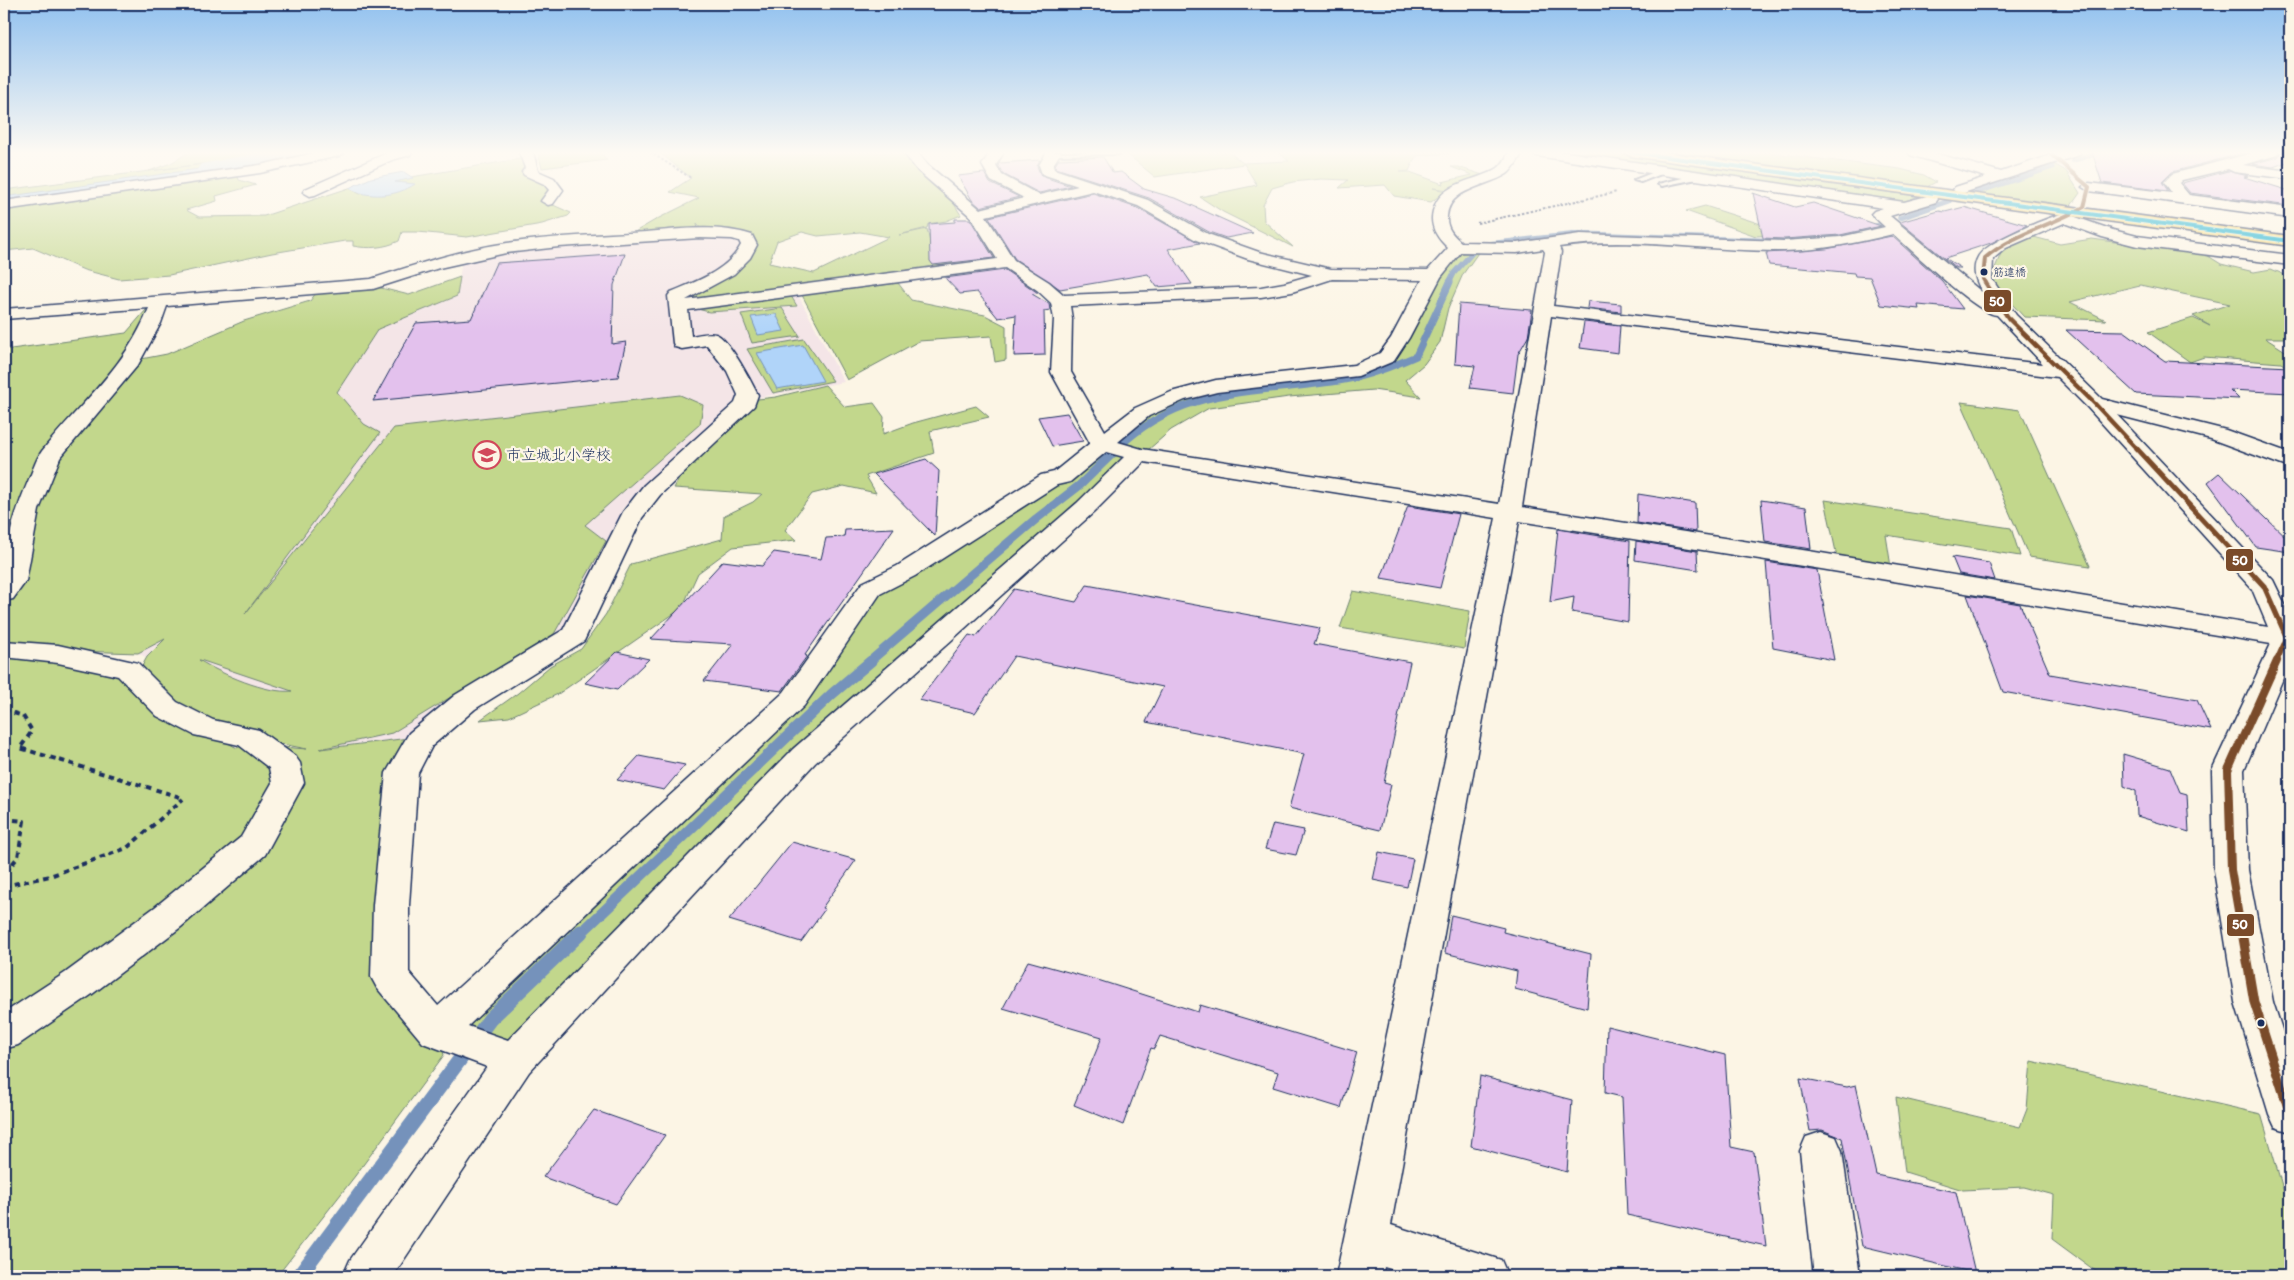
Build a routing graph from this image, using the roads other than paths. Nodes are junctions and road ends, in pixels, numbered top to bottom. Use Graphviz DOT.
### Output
graph roads {
  1 [pos="974,212"];
  2 [pos="987,212"];
  3 [pos="1158,212"];
  4 [pos="1439,212"];
  5 [pos="1888,212"];
  6 [pos="2073,212"];
  7 [pos="977,214"];
  8 [pos="1896,229"];
  9 [pos="2290,241"];
  10 [pos="1549,244"];
  11 [pos="1457,247"];
  12 [pos="2290,260"];
  13 [pos="1008,263"];
  14 [pos="1331,274"];
  15 [pos="1434,275"];
  16 [pos="160,301"];
  17 [pos="1060,301"];
  18 [pos="678,306"];
  19 [pos="1544,310"];
  20 [pos="4,314"];
  21 [pos="2009,319"];
  22 [pos="2063,372"];
  23 [pos="2095,404"];
  24 [pos="1105,445"];
  25 [pos="1139,455"];
  26 [pos="2290,461"];
  27 [pos="1509,512"];
  28 [pos="4,593"];
  29 [pos="2287,638"];
  30 [pos="4,649"];
  31 [pos="4,1033"];
  32 [pos="443,1034"];
  33 [pos="515,1060"];
  34 [pos="2290,1114"];
  35 [pos="1821,1151"];
  36 [pos="1362,1258"];
  37 [pos="366,1276"];
  38 [pos="1485,1276"];
  39 [pos="1836,1276"];
  1 -- 7 [label="street"];
  2 -- 7 [label="street"];
  3 -- 14 [label="street"];
  4 -- 11 [label="street"];
  5 -- 8 [label="street"];
  6 -- 9 [label="highway"];
  7 -- 13 [label="street"];
  8 -- 10 [label="street"];
  8 -- 21 [label="street"];
  10 -- 11 [label="street"];
  10 -- 19 [label="street"];
  11 -- 15 [label="street"];
  12 -- 21 [label="street"];
  13 -- 17 [label="street"];
  13 -- 18 [label="street"];
  14 -- 15 [label="street"];
  14 -- 17 [label="street"];
  15 -- 24 [label="street"];
  16 -- 18 [label="street"];
  16 -- 20 [label="street"];
  16 -- 28 [label="street"];
  17 -- 24 [label="street"];
  18 -- 32 [label="street"];
  19 -- 22 [label="street"];
  19 -- 27 [label="street"];
  21 -- 22 [label="street"];
  22 -- 23 [label="street"];
  23 -- 26 [label="street"];
  23 -- 29 [label="street"];
  24 -- 25 [label="street"];
  24 -- 32 [label="street"];
  25 -- 27 [label="street"];
  25 -- 33 [label="street"];
  27 -- 29 [label="street"];
  27 -- 36 [label="street"];
  29 -- 34 [label="street"];
  30 -- 31 [label="street"];
  32 -- 33 [label="street"];
  33 -- 37 [label="street"];
  35 -- 39 [label="street"];
  36 -- 38 [label="street"];
}
